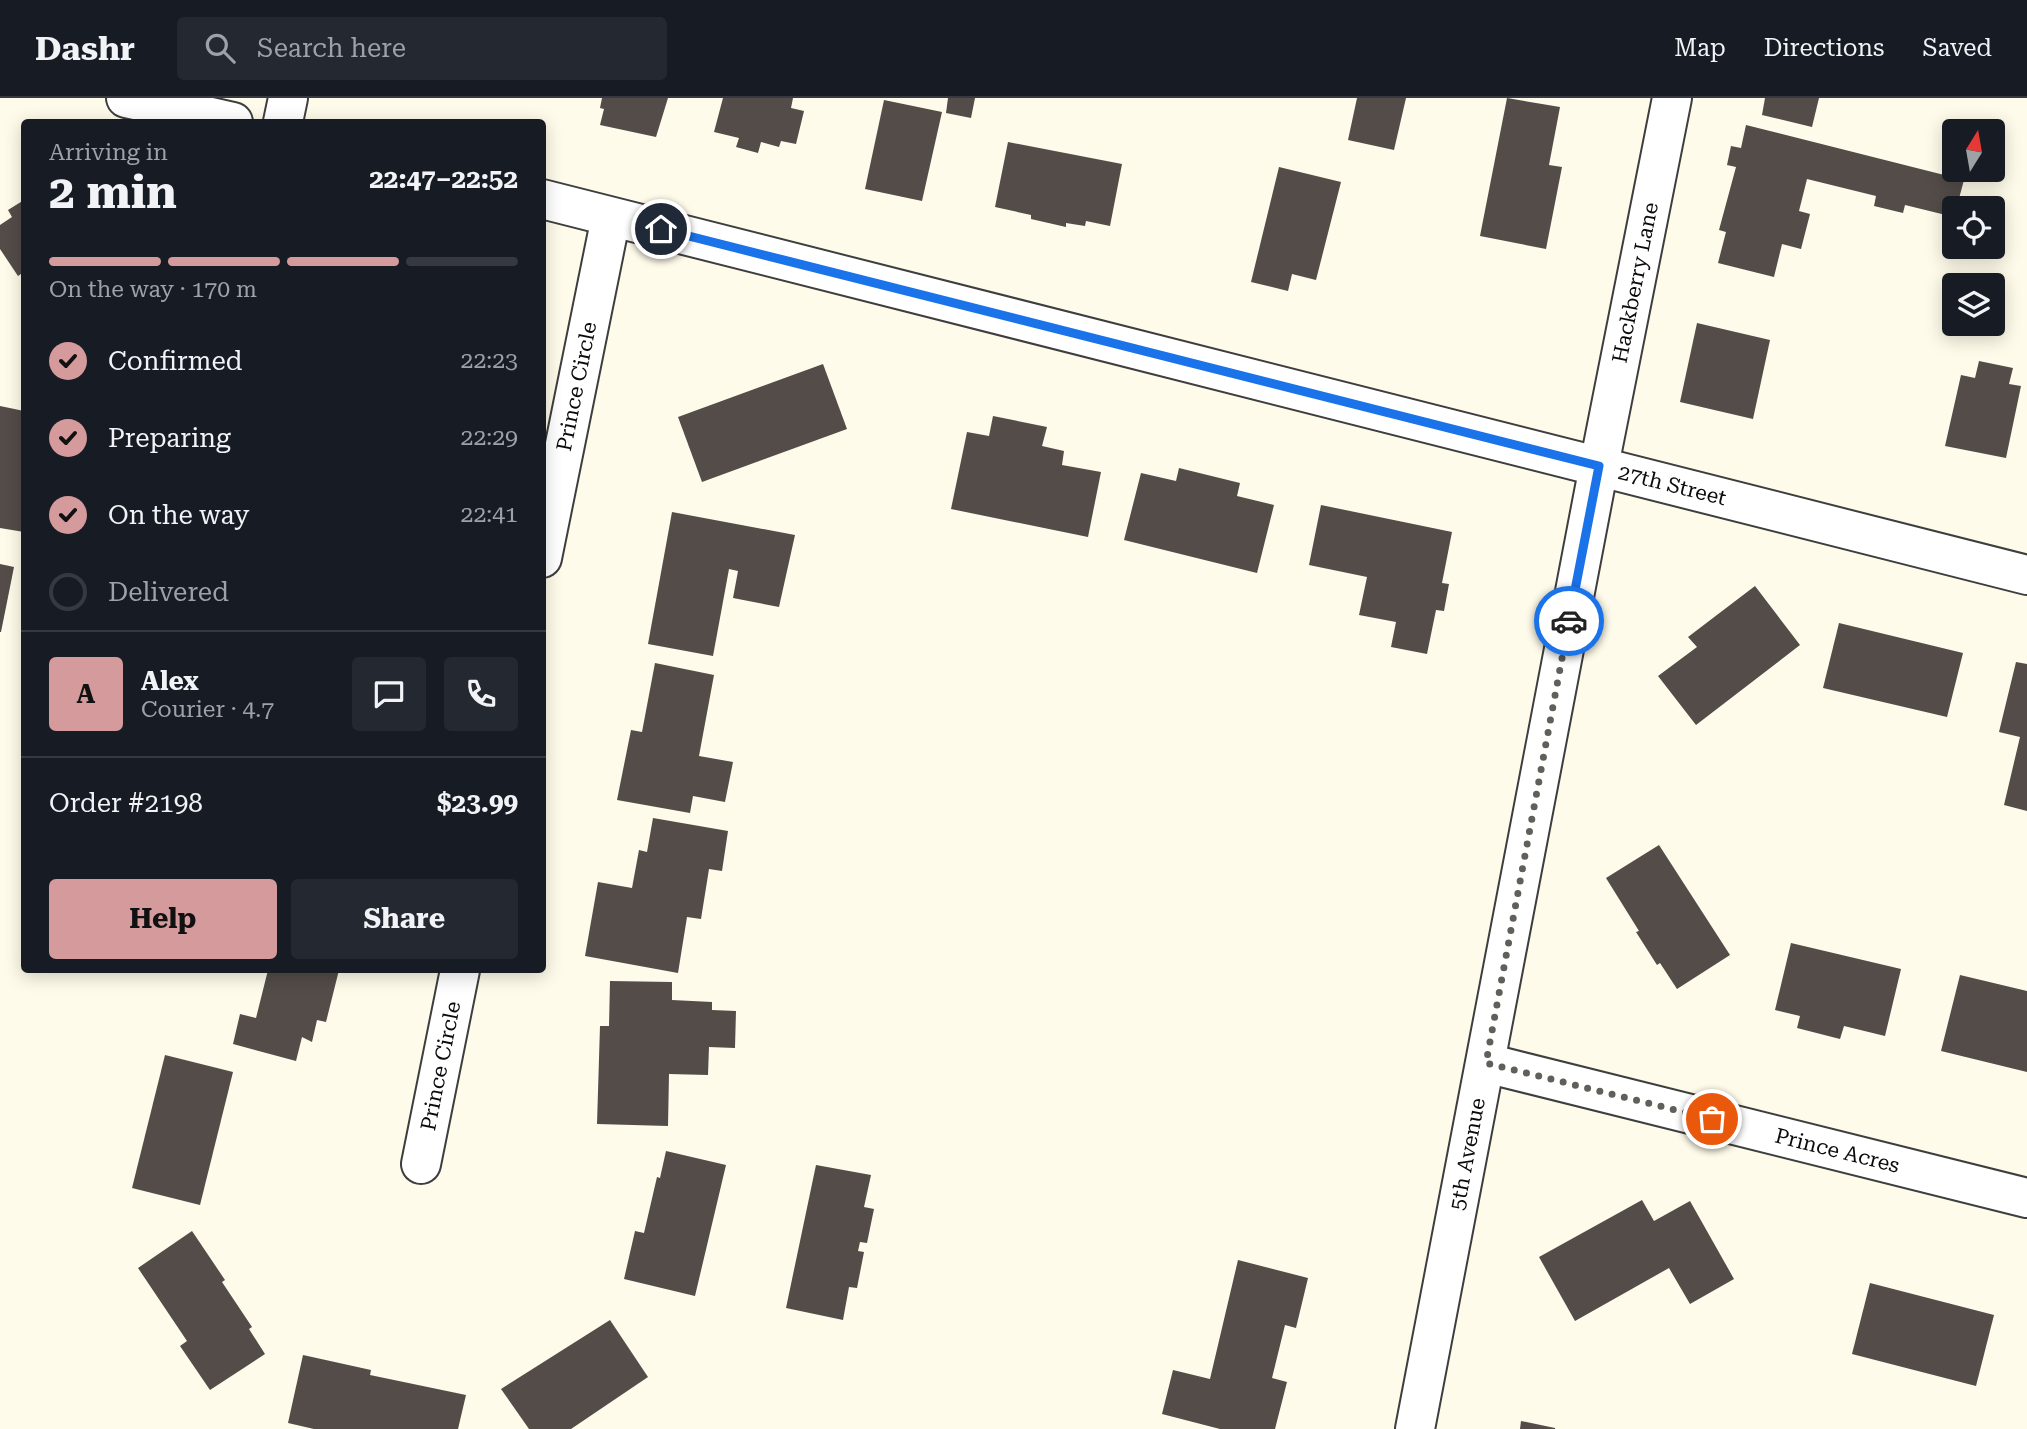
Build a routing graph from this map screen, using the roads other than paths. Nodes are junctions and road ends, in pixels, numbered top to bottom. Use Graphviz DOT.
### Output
graph roads {
  1 [pos="126,98"];
  2 [pos="288,98"];
  3 [pos="1672,98"];
  4 [pos="220,119"];
  5 [pos="284,119"];
  6 [pos="546,200"];
  7 [pos="611,216"];
  8 [pos="1599,466"];
  9 [pos="546,538"];
  10 [pos="2027,575"];
  11 [pos="459,973"];
  12 [pos="1486,1063"];
  13 [pos="421,1164"];
  14 [pos="2027,1198"];
  15 [pos="1415,1429"];
  1 -- 4 [label="street"];
  2 -- 5 [label="street"];
  3 -- 8 [label="street, Hackberry Lane"];
  6 -- 7 [label="street, 27th Street"];
  7 -- 8 [label="street, 27th Street"];
  7 -- 9 [label="street, Prince Circle"];
  8 -- 10 [label="street, 27th Street"];
  8 -- 12 [label="street, 5th Avenue"];
  11 -- 13 [label="street, Prince Circle"];
  12 -- 14 [label="street, Prince Acres"];
  12 -- 15 [label="street, 5th Avenue"];
}
